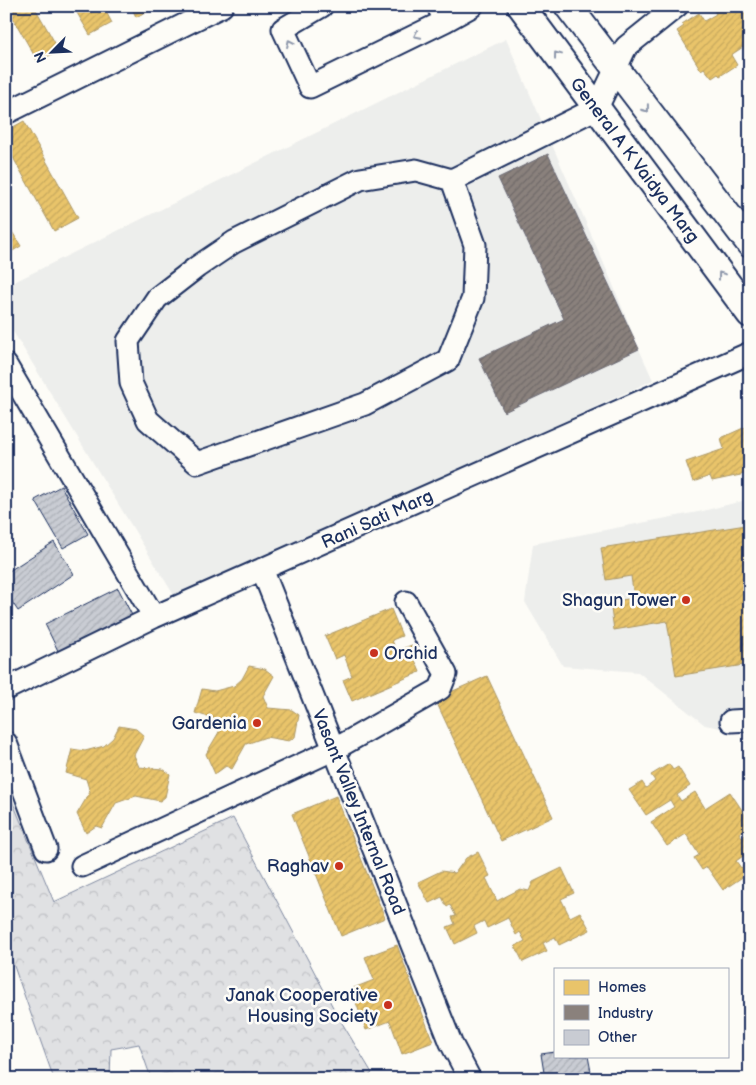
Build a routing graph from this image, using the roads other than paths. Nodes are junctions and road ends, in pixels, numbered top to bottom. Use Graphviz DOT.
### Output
graph roads {
  1 [pos="222,6"];
  2 [pos="322,6"];
  3 [pos="472,6"];
  4 [pos="521,6"];
  5 [pos="568,6"];
  6 [pos="677,6"];
  7 [pos="442,14"];
  8 [pos="616,71"];
  9 [pos="597,108"];
  10 [pos="6,114"];
  11 [pos="452,180"];
  12 [pos="750,244"];
  13 [pos="750,314"];
  14 [pos="750,353"];
  15 [pos="6,365"];
  16 [pos="264,575"];
  17 [pos="406,602"];
  18 [pos="154,617"];
  19 [pos="6,689"];
  20 [pos="6,743"];
  21 [pos="335,749"];
  22 [pos="46,849"];
  23 [pos="82,866"];
  24 [pos="470,1079"];
  1 -- 10 [label="street"];
  7 -- 2 [label="street, one-way"];
  3 -- 7 [label="street"];
  9 -- 4 [label="main road, General A K Vaidya Marg, one-way"];
  5 -- 8 [label="main road"];
  6 -- 8 [label="street"];
  8 -- 9 [label="street"];
  8 -- 12 [label="main road, one-way"];
  9 -- 11 [label="street"];
  13 -- 9 [label="main road, General A K Vaidya Marg, one-way"];
  11 -- 11 [label="street"];
  14 -- 16 [label="street, Rani Sati Marg"];
  15 -- 18 [label="street"];
  16 -- 18 [label="street, Rani Sati Marg"];
  16 -- 21 [label="street, Vasant Valley Internal Road"];
  17 -- 21 [label="street"];
  18 -- 19 [label="street, Rani Sati Marg"];
  20 -- 22 [label="street"];
  21 -- 23 [label="street"];
  21 -- 24 [label="street, Vasant Valley Internal Road"];
}
